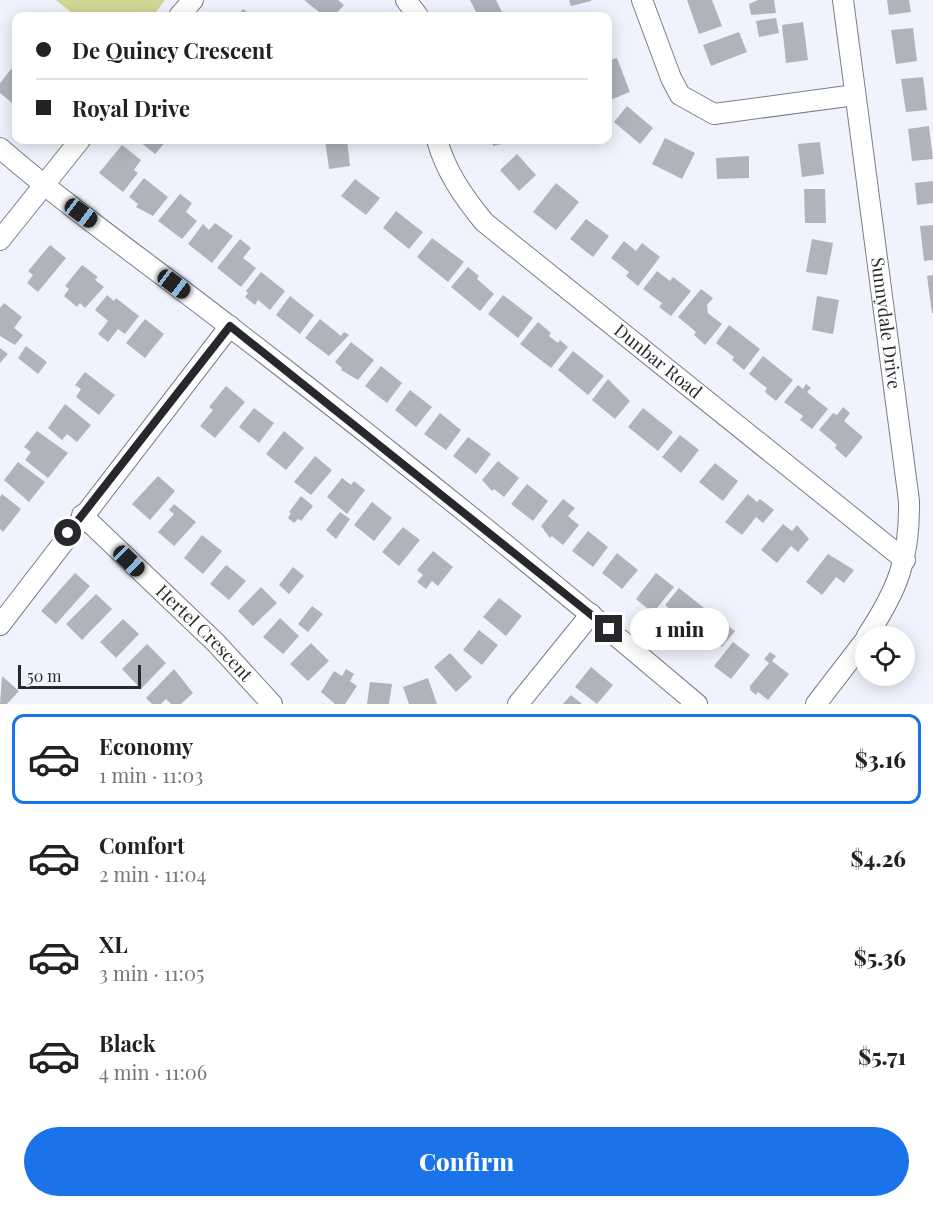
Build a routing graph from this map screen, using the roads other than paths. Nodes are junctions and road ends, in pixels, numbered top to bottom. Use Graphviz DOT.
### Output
graph roads {
  1 [pos="193,0"];
  2 [pos="642,0"];
  3 [pos="843,0"];
  4 [pos="182,12"];
  5 [pos="855,95"];
  6 [pos="77,144"];
  7 [pos="438,144"];
  8 [pos="0,148"];
  9 [pos="44,185"];
  10 [pos="0,240"];
  11 [pos="230,326"];
  12 [pos="82,515"];
  13 [pos="905,560"];
  14 [pos="591,614"];
  15 [pos="0,624"];
  16 [pos="874,626"];
  17 [pos="855,652"];
  18 [pos="272,704"];
  19 [pos="518,704"];
  20 [pos="697,704"];
  21 [pos="816,704"];
  1 -- 4 [label="street"];
  2 -- 5 [label="street"];
  3 -- 5 [label="street, Sunnydale Drive"];
  5 -- 13 [label="street, Sunnydale Drive"];
  6 -- 9 [label="street"];
  7 -- 13 [label="street, Dunbar Road"];
  8 -- 9 [label="street"];
  9 -- 10 [label="street"];
  9 -- 11 [label="street"];
  11 -- 12 [label="street"];
  11 -- 14 [label="street"];
  12 -- 15 [label="street"];
  12 -- 18 [label="street, Hertel Crescent"];
  13 -- 16 [label="street, Sunnydale Drive"];
  14 -- 19 [label="street"];
  14 -- 20 [label="street"];
  17 -- 21 [label="street, Sunnydale Drive"];
}
